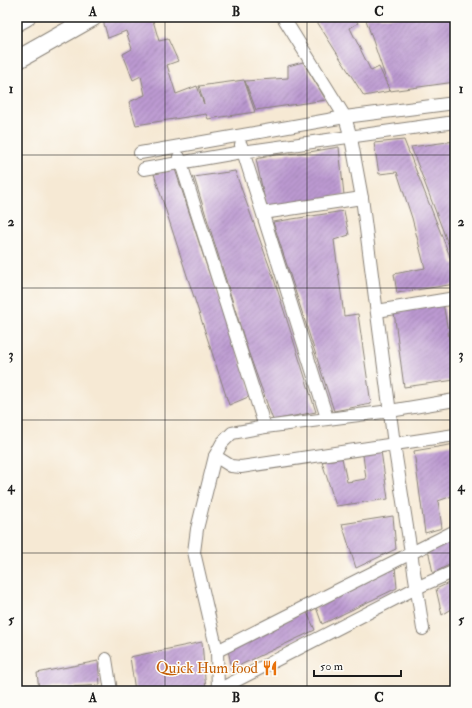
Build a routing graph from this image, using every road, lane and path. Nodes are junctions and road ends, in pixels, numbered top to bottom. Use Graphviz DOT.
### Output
graph roads {
  1 [pos="26,17"];
  2 [pos="93,17"];
  3 [pos="283,17"];
  4 [pos="17,22"];
  5 [pos="17,60"];
  6 [pos="455,103"];
  7 [pos="397,110"];
  8 [pos="345,117"];
  9 [pos="455,122"];
  10 [pos="402,130"];
  11 [pos="239,136"];
  12 [pos="351,138"];
  13 [pos="176,148"];
  14 [pos="242,152"];
  15 [pos="140,153"];
  16 [pos="180,163"];
  17 [pos="144,169"];
  18 [pos="362,198"];
  19 [pos="263,213"];
  20 [pos="455,298"];
  21 [pos="377,311"];
  22 [pos="455,400"];
  23 [pos="390,411"];
  24 [pos="327,418"];
  25 [pos="265,427"];
  26 [pos="455,435"];
  27 [pos="394,444"];
  28 [pos="216,456"];
  29 [pos="455,531"];
  30 [pos="410,554"];
  31 [pos="455,571"];
  32 [pos="416,588"];
  33 [pos="423,629"];
  34 [pos="217,651"];
  35 [pos="106,659"];
  36 [pos="218,690"];
  37 [pos="111,691"];
  1 -- 4 [label="main road"];
  2 -- 5 [label="main road"];
  3 -- 8 [label="street"];
  6 -- 7 [label="street"];
  7 -- 8 [label="street"];
  7 -- 10 [label="street"];
  8 -- 11 [label="street"];
  8 -- 12 [label="street"];
  9 -- 10 [label="street"];
  10 -- 12 [label="street"];
  11 -- 13 [label="street"];
  11 -- 14 [label="street"];
  12 -- 14 [label="street"];
  12 -- 18 [label="street"];
  13 -- 15 [label="street"];
  13 -- 16 [label="street"];
  14 -- 16 [label="street"];
  14 -- 19 [label="street"];
  16 -- 17 [label="street"];
  16 -- 25 [label="street"];
  18 -- 19 [label="street"];
  18 -- 21 [label="street"];
  19 -- 24 [label="street"];
  20 -- 21 [label="street"];
  21 -- 23 [label="street"];
  22 -- 23 [label="street"];
  23 -- 24 [label="street"];
  23 -- 27 [label="street"];
  24 -- 25 [label="street"];
  25 -- 28 [label="street"];
  26 -- 27 [label="street"];
  27 -- 28 [label="street"];
  27 -- 30 [label="street"];
  28 -- 34 [label="street"];
  29 -- 30 [label="street"];
  30 -- 32 [label="street"];
  30 -- 34 [label="street"];
  31 -- 32 [label="street"];
  32 -- 33 [label="street"];
  32 -- 36 [label="street"];
  34 -- 36 [label="street"];
  35 -- 37 [label="street"];
}
